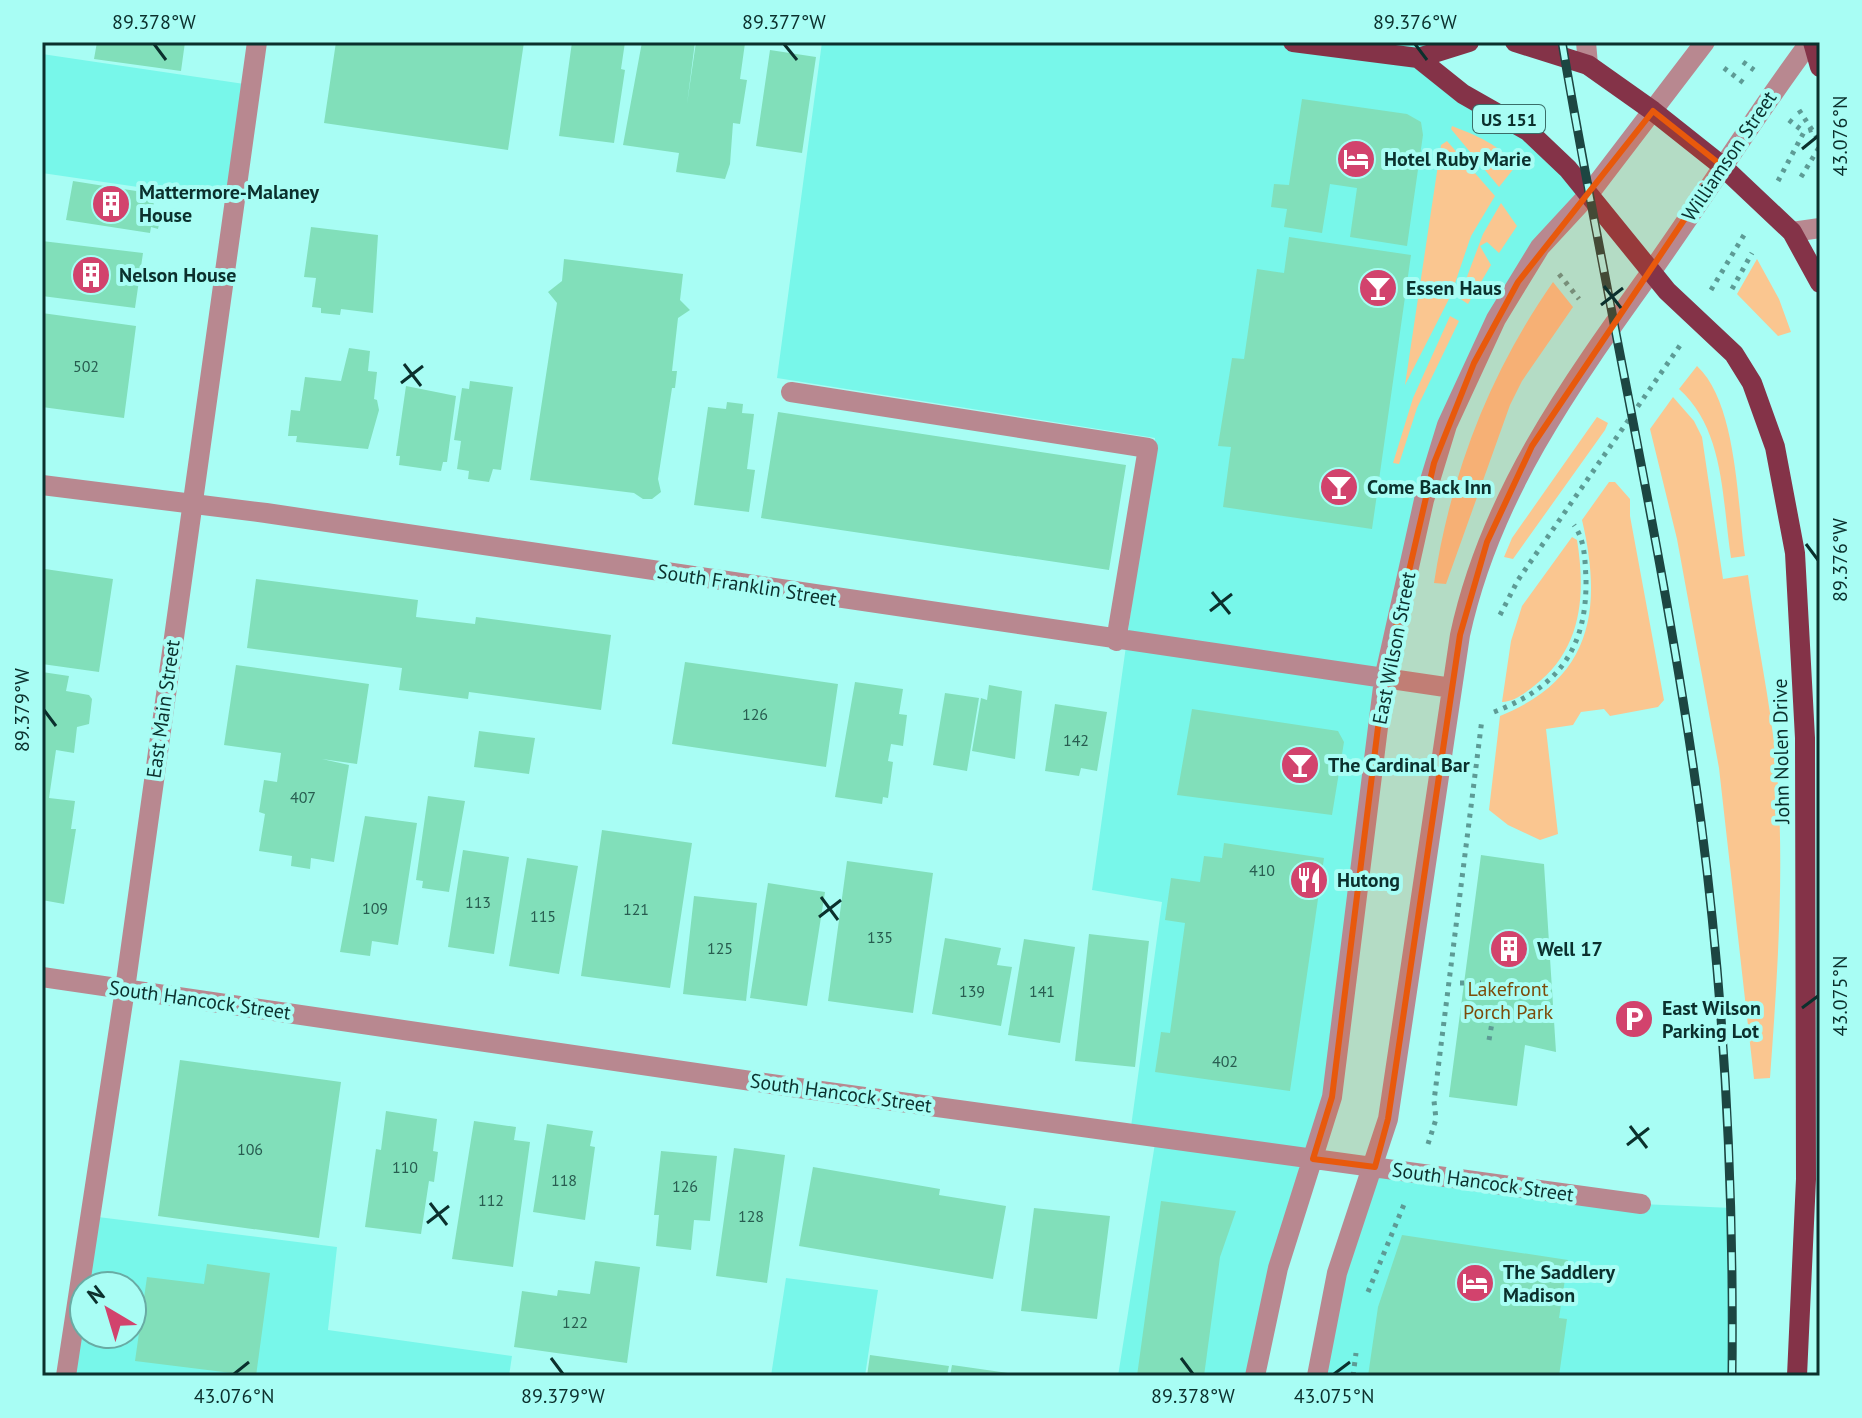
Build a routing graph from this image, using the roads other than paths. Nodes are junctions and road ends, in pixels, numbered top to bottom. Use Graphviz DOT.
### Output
graph roads {
  1 [pos="257,42"];
  2 [pos="1293,42"];
  3 [pos="1469,42"];
  4 [pos="1515,42"];
  5 [pos="1586,42"];
  6 [pos="1705,42"];
  7 [pos="1812,42"];
  8 [pos="1418,58"];
  9 [pos="1588,65"];
  10 [pos="1820,67"];
  11 [pos="1653,111"];
  12 [pos="1721,165"];
  13 [pos="1589,194"];
  14 [pos="1820,228"];
  15 [pos="1792,232"];
  16 [pos="1651,272"];
  17 [pos="1820,283"];
  18 [pos="791,392"];
  19 [pos="42,485"];
  20 [pos="192,504"];
  21 [pos="1116,641"];
  22 [pos="1384,679"];
  23 [pos="1452,688"];
  24 [pos="42,977"];
  25 [pos="125,989"];
  26 [pos="1313,1159"];
  27 [pos="1375,1167"];
  28 [pos="1641,1204"];
  29 [pos="66,1376"];
  30 [pos="1255,1376"];
  31 [pos="1317,1376"];
  32 [pos="1797,1376"];
  1 -- 20 [label="street, East Main Street"];
  2 -- 8 [label="main road"];
  3 -- 8 [label="main road"];
  4 -- 9 [label="main road"];
  5 -- 9 [label="street"];
  6 -- 11 [label="street"];
  7 -- 10 [label="main road"];
  7 -- 12 [label="street, Williamson Street"];
  8 -- 13 [label="main road, US 151"];
  9 -- 11 [label="main road"];
  11 -- 12 [label="main road"];
  11 -- 13 [label="street"];
  12 -- 15 [label="main road"];
  12 -- 16 [label="street, Williamson Street"];
  13 -- 16 [label="main road, John Nolen Drive / US 151"];
  13 -- 22 [label="street, East Wilson Street"];
  14 -- 15 [label="street"];
  15 -- 17 [label="main road"];
  16 -- 23 [label="street"];
  16 -- 32 [label="main road, John Nolen Drive / US 151"];
  18 -- 21 [label="street"];
  19 -- 20 [label="street, South Franklin Street"];
  20 -- 21 [label="street, South Franklin Street"];
  20 -- 25 [label="street, East Main Street"];
  21 -- 22 [label="street, South Franklin Street"];
  22 -- 23 [label="street, South Franklin Street"];
  22 -- 26 [label="street, East Wilson Street"];
  23 -- 27 [label="street"];
  24 -- 25 [label="street, South Hancock Street"];
  25 -- 26 [label="street, South Hancock Street"];
  25 -- 29 [label="street, East Main Street"];
  26 -- 27 [label="street, South Hancock Street"];
  26 -- 30 [label="street, East Wilson Street"];
  27 -- 28 [label="street, South Hancock Street"];
  27 -- 31 [label="street"];
}
